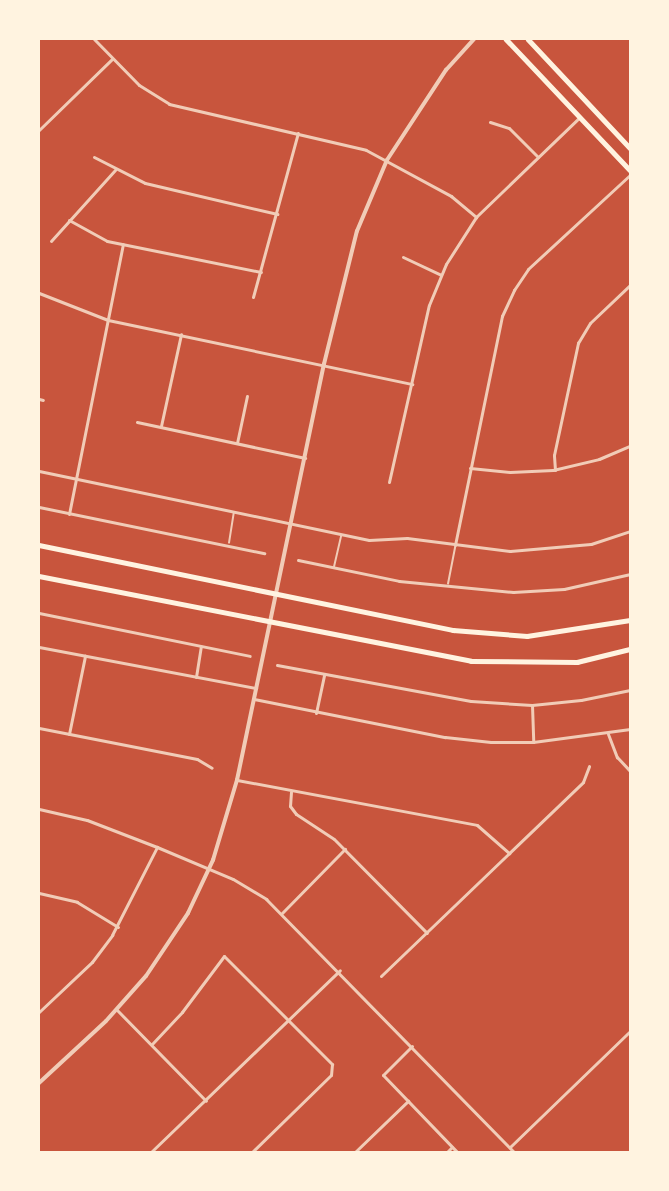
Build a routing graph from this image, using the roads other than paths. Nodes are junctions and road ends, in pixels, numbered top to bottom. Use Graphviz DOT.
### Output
graph roads {
  1 [pos="94,39"];
  2 [pos="474,39"];
  3 [pos="506,39"];
  4 [pos="528,39"];
  5 [pos="112,59"];
  6 [pos="580,117"];
  7 [pos="490,122"];
  8 [pos="39,130"];
  9 [pos="298,133"];
  10 [pos="630,148"];
  11 [pos="94,157"];
  12 [pos="538,157"];
  13 [pos="387,160"];
  14 [pos="115,170"];
  15 [pos="630,170"];
  16 [pos="630,175"];
  17 [pos="277,214"];
  18 [pos="477,217"];
  19 [pos="69,220"];
  20 [pos="51,241"];
  21 [pos="123,244"];
  22 [pos="403,257"];
  23 [pos="261,272"];
  24 [pos="441,275"];
  25 [pos="630,285"];
  26 [pos="39,293"];
  27 [pos="253,297"];
  28 [pos="108,320"];
  29 [pos="181,333"];
  30 [pos="324,364"];
  31 [pos="412,384"];
  32 [pos="247,396"];
  33 [pos="137,422"];
  34 [pos="161,426"];
  35 [pos="237,443"];
  36 [pos="630,446"];
  37 [pos="305,458"];
  38 [pos="470,468"];
  39 [pos="555,470"];
  40 [pos="39,471"];
  41 [pos="77,479"];
  42 [pos="389,482"];
  43 [pos="39,507"];
  44 [pos="235,512"];
  45 [pos="69,513"];
  46 [pos="291,524"];
  47 [pos="630,531"];
  48 [pos="341,535"];
  49 [pos="39,545"];
  50 [pos="455,545"];
  51 [pos="228,546"];
  52 [pos="264,553"];
  53 [pos="298,560"];
  54 [pos="334,568"];
  55 [pos="630,574"];
  56 [pos="39,576"];
  57 [pos="448,584"];
  58 [pos="277,593"];
  59 [pos="39,613"];
  60 [pos="630,620"];
  61 [pos="270,623"];
  62 [pos="201,646"];
  63 [pos="39,647"];
  64 [pos="630,650"];
  65 [pos="85,656"];
  66 [pos="250,656"];
  67 [pos="277,665"];
  68 [pos="324,675"];
  69 [pos="196,677"];
  70 [pos="256,688"];
  71 [pos="630,690"];
  72 [pos="254,699"];
  73 [pos="532,705"];
  74 [pos="316,713"];
  75 [pos="39,728"];
  76 [pos="630,729"];
  77 [pos="69,734"];
  78 [pos="608,734"];
  79 [pos="533,742"];
  80 [pos="589,766"];
  81 [pos="212,768"];
  82 [pos="630,771"];
  83 [pos="237,780"];
  84 [pos="291,792"];
  85 [pos="39,809"];
  86 [pos="157,847"];
  87 [pos="345,849"];
  88 [pos="509,854"];
  89 [pos="209,869"];
  90 [pos="39,893"];
  91 [pos="282,913"];
  92 [pos="118,927"];
  93 [pos="427,933"];
  94 [pos="340,970"];
  95 [pos="381,976"];
  96 [pos="117,1010"];
  97 [pos="39,1012"];
  98 [pos="289,1020"];
  99 [pos="630,1031"];
  100 [pos="152,1044"];
  101 [pos="412,1046"];
  102 [pos="39,1083"];
  103 [pos="206,1101"];
  104 [pos="408,1101"];
  105 [pos="452,1147"];
  106 [pos="510,1148"];
  107 [pos="151,1152"];
  108 [pos="252,1152"];
  109 [pos="355,1152"];
  110 [pos="447,1152"];
  111 [pos="457,1152"];
  112 [pos="514,1152"];
  1 -- 5 [label="street"];
  2 -- 13 [label="street"];
  3 -- 6 [label="main road"];
  4 -- 10 [label="main road"];
  5 -- 8 [label="street"];
  5 -- 9 [label="street"];
  6 -- 12 [label="street"];
  6 -- 15 [label="main road"];
  7 -- 12 [label="street"];
  9 -- 13 [label="street"];
  9 -- 17 [label="street"];
  11 -- 14 [label="street"];
  12 -- 18 [label="street"];
  13 -- 18 [label="street"];
  13 -- 30 [label="street"];
  14 -- 17 [label="street"];
  14 -- 19 [label="street"];
  16 -- 38 [label="street"];
  17 -- 23 [label="street"];
  18 -- 24 [label="street"];
  19 -- 20 [label="street"];
  19 -- 21 [label="street"];
  21 -- 23 [label="street"];
  21 -- 28 [label="street"];
  22 -- 24 [label="street"];
  23 -- 27 [label="street"];
  24 -- 31 [label="street"];
  25 -- 39 [label="street"];
  26 -- 28 [label="street"];
  28 -- 29 [label="street"];
  28 -- 41 [label="street"];
  29 -- 30 [label="street"];
  29 -- 34 [label="street"];
  30 -- 31 [label="street"];
  30 -- 37 [label="street"];
  31 -- 42 [label="street"];
  32 -- 35 [label="street"];
  33 -- 34 [label="street"];
  34 -- 35 [label="street"];
  35 -- 37 [label="street"];
  36 -- 39 [label="street"];
  37 -- 46 [label="street"];
  38 -- 39 [label="street"];
  38 -- 50 [label="street"];
  40 -- 41 [label="street"];
  41 -- 44 [label="street"];
  41 -- 45 [label="street"];
  43 -- 45 [label="street"];
  44 -- 46 [label="street"];
  44 -- 51 [label="lane"];
  45 -- 51 [label="street"];
  46 -- 48 [label="street"];
  46 -- 58 [label="street"];
  47 -- 50 [label="street"];
  48 -- 50 [label="street"];
  48 -- 54 [label="lane"];
  49 -- 58 [label="main road"];
  50 -- 57 [label="lane"];
  51 -- 52 [label="street"];
  53 -- 54 [label="street"];
  54 -- 57 [label="street"];
  55 -- 57 [label="street"];
  56 -- 61 [label="main road"];
  58 -- 60 [label="main road"];
  58 -- 61 [label="street"];
  59 -- 62 [label="street"];
  61 -- 64 [label="main road"];
  61 -- 70 [label="street"];
  62 -- 66 [label="street"];
  62 -- 69 [label="street"];
  63 -- 65 [label="street"];
  65 -- 69 [label="street"];
  65 -- 77 [label="street"];
  67 -- 68 [label="street"];
  68 -- 73 [label="street"];
  68 -- 74 [label="street"];
  69 -- 70 [label="street"];
  70 -- 72 [label="street"];
  71 -- 73 [label="street"];
  72 -- 74 [label="street"];
  72 -- 83 [label="street"];
  73 -- 79 [label="street"];
  74 -- 79 [label="street"];
  75 -- 77 [label="street"];
  76 -- 78 [label="street"];
  77 -- 81 [label="street"];
  78 -- 79 [label="street"];
  78 -- 82 [label="street"];
  80 -- 88 [label="street"];
  83 -- 84 [label="street"];
  83 -- 89 [label="street"];
  84 -- 87 [label="street"];
  84 -- 88 [label="street"];
  85 -- 86 [label="street"];
  86 -- 89 [label="street"];
  86 -- 92 [label="street"];
  87 -- 91 [label="street"];
  87 -- 93 [label="street"];
  88 -- 93 [label="street"];
  89 -- 91 [label="street"];
  89 -- 96 [label="street"];
  90 -- 92 [label="street"];
  91 -- 94 [label="street"];
  92 -- 97 [label="street"];
  93 -- 95 [label="street"];
  94 -- 98 [label="street"];
  94 -- 101 [label="street"];
  96 -- 100 [label="street"];
  96 -- 102 [label="street"];
  98 -- 100 [label="street"];
  98 -- 103 [label="street"];
  98 -- 108 [label="street"];
  99 -- 106 [label="street"];
  100 -- 103 [label="street"];
  101 -- 104 [label="street"];
  101 -- 106 [label="street"];
  103 -- 107 [label="street"];
  104 -- 105 [label="street"];
  104 -- 109 [label="street"];
  105 -- 110 [label="street"];
  105 -- 111 [label="street"];
  106 -- 112 [label="street"];
}
